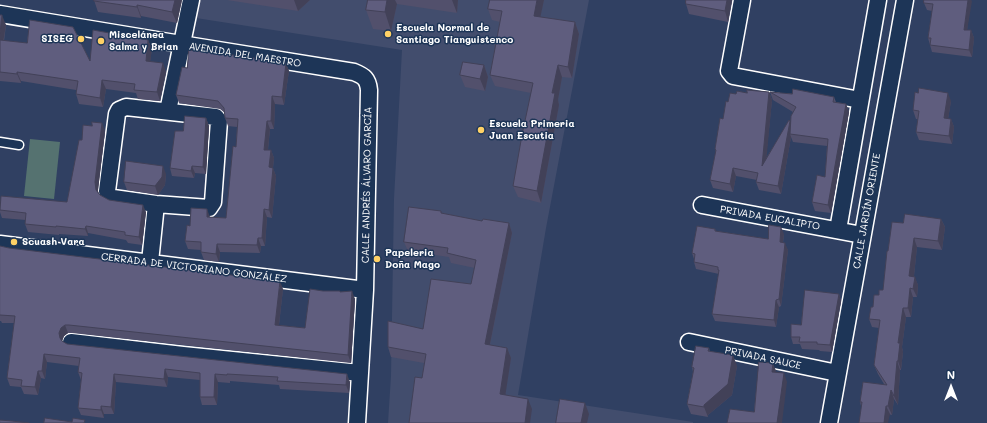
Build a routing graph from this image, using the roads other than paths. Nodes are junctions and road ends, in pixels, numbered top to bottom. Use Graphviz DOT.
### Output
graph roads {
  1 [pos="191,0"];
  2 [pos="742,0"];
  3 [pos="878,0"];
  4 [pos="905,0"];
  5 [pos="0,14"];
  6 [pos="181,44"];
  7 [pos="368,81"];
  8 [pos="860,100"];
  9 [pos="168,112"];
  10 [pos="0,142"];
  11 [pos="19,145"];
  12 [pos="156,204"];
  13 [pos="702,205"];
  14 [pos="838,230"];
  15 [pos="862,235"];
  16 [pos="0,244"];
  17 [pos="150,262"];
  18 [pos="365,290"];
  19 [pos="71,342"];
  20 [pos="689,342"];
  21 [pos="360,373"];
  22 [pos="837,373"];
  23 [pos="357,423"];
  24 [pos="829,423"];
  1 -- 6 [label="street"];
  2 -- 8 [label="street"];
  3 -- 8 [label="street"];
  4 -- 15 [label="street, CALLE JARDÍN ORIENTE"];
  5 -- 6 [label="street, AVENIDA DEL MAESTRO"];
  6 -- 7 [label="street, AVENIDA DEL MAESTRO"];
  6 -- 9 [label="street"];
  7 -- 18 [label="street, CALLE ANDRÉS ÁLVARO GARCÍA"];
  8 -- 14 [label="street"];
  9 -- 12 [label="street"];
  9 -- 12 [label="street"];
  10 -- 11 [label="lane"];
  12 -- 17 [label="street"];
  13 -- 14 [label="street, PRIVADA EUCALIPTO"];
  14 -- 15 [label="street, PRIVADA EUCALIPTO"];
  15 -- 22 [label="street, CALLE JARDÍN ORIENTE"];
  16 -- 17 [label="street, CERRADA DE VICTORIANO GONZÁLEZ"];
  17 -- 18 [label="street, CERRADA DE VICTORIANO GONZÁLEZ"];
  18 -- 21 [label="street, CALLE ANDRÉS ÁLVARO GARCÍA"];
  19 -- 21 [label="street"];
  20 -- 22 [label="street, PRIVADA SAUCE"];
  21 -- 23 [label="street, CALLE ANDRÉS ÁLVARO GARCÍA"];
  22 -- 24 [label="street, CALLE JARDÍN ORIENTE"];
}
